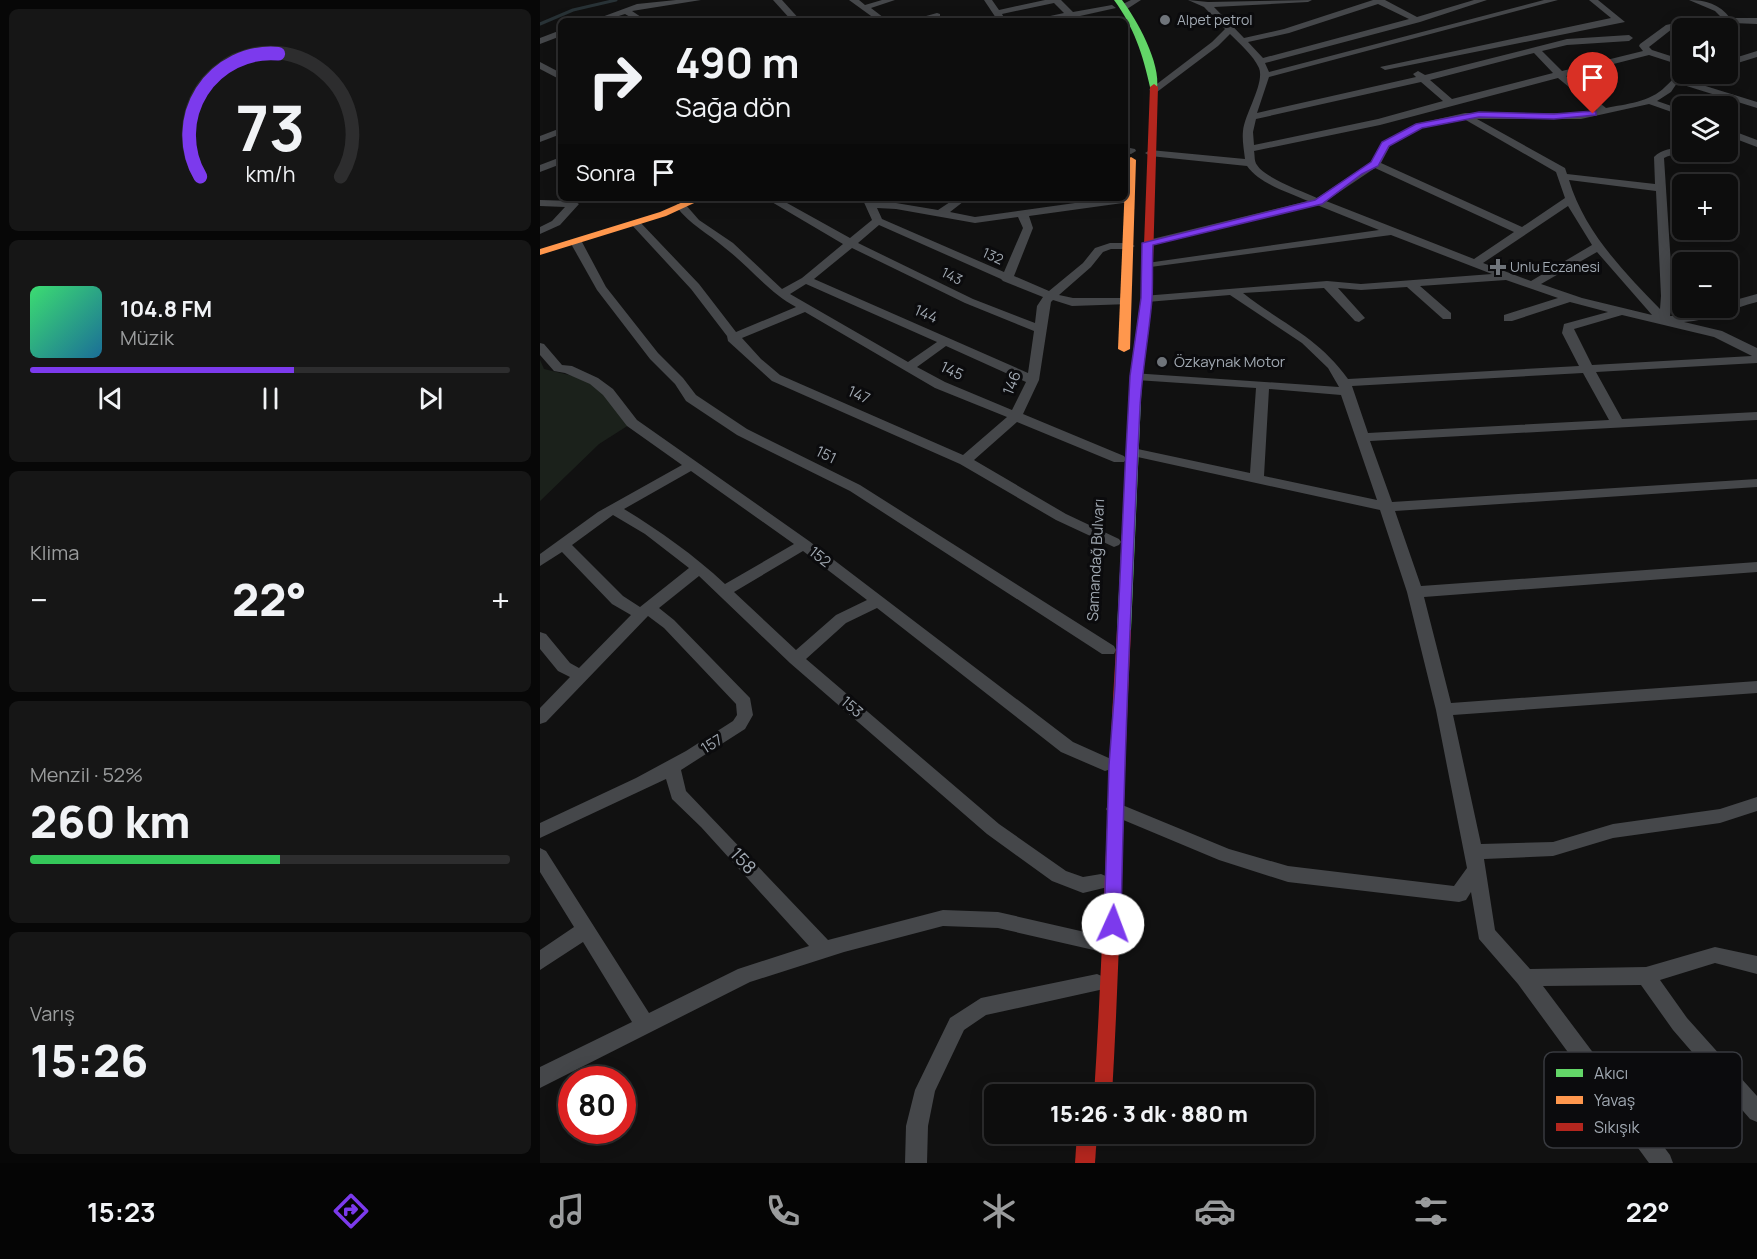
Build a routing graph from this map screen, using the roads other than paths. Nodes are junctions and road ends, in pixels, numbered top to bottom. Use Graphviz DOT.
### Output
graph roads {
  1 [pos="697,0"];
  2 [pos="777,0"];
  3 [pos="853,0"];
  4 [pos="891,0"];
  5 [pos="988,0"];
  6 [pos="1137,0"];
  7 [pos="1192,0"];
  8 [pos="1308,0"];
  9 [pos="1380,0"];
  10 [pos="1554,0"];
  11 [pos="1593,0"];
  12 [pos="1694,0"];
  13 [pos="1476,1"];
  14 [pos="1541,1"];
  15 [pos="1207,5"];
  16 [pos="1116,7"];
  17 [pos="864,8"];
  18 [pos="626,10"];
  19 [pos="997,13"];
  20 [pos="1071,15"];
  21 [pos="938,16"];
  22 [pos="603,18"];
  23 [pos="638,18"];
  24 [pos="791,18"];
  25 [pos="879,18"];
  26 [pos="928,18"];
  27 [pos="1000,18"];
  28 [pos="1051,18"];
  29 [pos="1726,18"];
  30 [pos="1619,19"];
  31 [pos="1128,20"];
  32 [pos="1417,20"];
  33 [pos="1738,21"];
  34 [pos="1757,21"];
  35 [pos="1672,26"];
  36 [pos="1230,29"];
  37 [pos="558,34"];
  38 [pos="1629,38"];
  39 [pos="540,41"];
  40 [pos="1128,41"];
  41 [pos="1240,41"];
  42 [pos="1535,49"];
  43 [pos="1646,49"];
  44 [pos="1757,54"];
  45 [pos="1672,59"];
  46 [pos="1738,61"];
  47 [pos="1259,62"];
  48 [pos="1404,63"];
  49 [pos="540,65"];
  50 [pos="1385,67"];
  51 [pos="558,75"];
  52 [pos="1264,76"];
  53 [pos="1561,76"];
  54 [pos="1424,78"];
  55 [pos="1673,84"];
  56 [pos="1689,84"];
  57 [pos="1143,90"];
  58 [pos="1649,101"];
  59 [pos="1450,102"];
  60 [pos="1757,105"];
  61 [pos="1672,109"];
  62 [pos="1605,112"];
  63 [pos="1465,116"];
  64 [pos="1251,117"];
  65 [pos="558,132"];
  66 [pos="1738,136"];
  67 [pos="540,139"];
  68 [pos="1757,144"];
  69 [pos="1130,147"];
  70 [pos="1249,150"];
  71 [pos="1672,152"];
  72 [pos="1150,153"];
  73 [pos="558,161"];
  74 [pos="1250,163"];
  75 [pos="1375,164"];
  76 [pos="540,169"];
  77 [pos="1562,176"];
  78 [pos="1660,188"];
  79 [pos="1130,200"];
  80 [pos="1570,200"];
  81 [pos="693,201"];
  82 [pos="775,201"];
  83 [pos="959,201"];
  84 [pos="1123,201"];
  85 [pos="1318,202"];
  86 [pos="540,203"];
  87 [pos="873,203"];
  88 [pos="681,206"];
  89 [pos="940,214"];
  90 [pos="1023,215"];
  91 [pos="878,221"];
  92 [pos="635,223"];
  93 [pos="540,231"];
  94 [pos="1396,231"];
  95 [pos="1521,231"];
  96 [pos="576,242"];
  97 [pos="1148,243"];
  98 [pos="852,244"];
  99 [pos="1129,246"];
  100 [pos="1599,246"];
  101 [pos="540,252"];
  102 [pos="1474,264"];
  103 [pos="1147,266"];
  104 [pos="1509,277"];
  105 [pos="1007,279"];
  106 [pos="806,280"];
  107 [pos="1327,284"];
  108 [pos="1409,284"];
  109 [pos="1532,285"];
  110 [pos="1233,291"];
  111 [pos="781,294"];
  112 [pos="1051,296"];
  113 [pos="1146,298"];
  114 [pos="1570,298"];
  115 [pos="1757,298"];
  116 [pos="1126,302"];
  117 [pos="1738,304"];
  118 [pos="805,308"];
  119 [pos="1620,312"];
  120 [pos="1447,316"];
  121 [pos="1359,318"];
  122 [pos="1508,318"];
  123 [pos="1700,318"];
  124 [pos="1664,320"];
  125 [pos="1041,330"];
  126 [pos="732,338"];
  127 [pos="946,341"];
  128 [pos="540,347"];
  129 [pos="1757,353"];
  130 [pos="1757,359"];
  131 [pos="909,367"];
  132 [pos="1586,369"];
  133 [pos="1136,376"];
  134 [pos="1033,380"];
  135 [pos="1263,386"];
  136 [pos="1345,387"];
  137 [pos="1757,416"];
  138 [pos="1016,417"];
  139 [pos="1617,423"];
  140 [pos="1362,437"];
  141 [pos="1132,453"];
  142 [pos="1119,459"];
  143 [pos="965,461"];
  144 [pos="692,465"];
  145 [pos="1257,479"];
  146 [pos="1757,483"];
  147 [pos="1386,507"];
  148 [pos="613,509"];
  149 [pos="804,544"];
  150 [pos="563,546"];
  151 [pos="1114,547"];
  152 [pos="540,561"];
  153 [pos="1757,567"];
  154 [pos="699,568"];
  155 [pos="724,591"];
  156 [pos="1415,592"];
  157 [pos="877,602"];
  158 [pos="645,611"];
  159 [pos="540,638"];
  160 [pos="1108,650"];
  161 [pos="796,659"];
  162 [pos="581,676"];
  163 [pos="1107,685"];
  164 [pos="1757,687"];
  165 [pos="1444,710"];
  166 [pos="540,718"];
  167 [pos="1105,764"];
  168 [pos="672,768"];
  169 [pos="1757,804"];
  170 [pos="1115,809"];
  171 [pos="540,831"];
  172 [pos="540,856"];
  173 [pos="1475,860"];
  174 [pos="1101,882"];
  175 [pos="586,929"];
  176 [pos="1098,943"];
  177 [pos="825,950"];
  178 [pos="540,961"];
  179 [pos="1757,965"];
  180 [pos="1646,976"];
  181 [pos="1525,978"];
  182 [pos="1096,983"];
  183 [pos="645,1025"];
  184 [pos="1580,1052"];
  185 [pos="1704,1052"];
  186 [pos="540,1078"];
  187 [pos="1091,1084"];
  188 [pos="1104,1084"];
  189 [pos="1742,1095"];
  190 [pos="1757,1112"];
  191 [pos="1086,1144"];
  192 [pos="1651,1148"];
  193 [pos="916,1163"];
  194 [pos="1085,1163"];
  195 [pos="1662,1163"];
  1 -- 18 [label="street"];
  2 -- 24 [label="street"];
  3 -- 17 [label="street"];
  4 -- 17 [label="street"];
  5 -- 19 [label="street"];
  6 -- 16 [label="street"];
  7 -- 15 [label="street"];
  8 -- 15 [label="street"];
  9 -- 32 [label="street"];
  9 -- 41 [label="street"];
  10 -- 14 [label="street"];
  11 -- 30 [label="street"];
  12 -- 29 [label="street"];
  13 -- 32 [label="street"];
  14 -- 52 [label="street"];
  15 -- 36 [label="street"];
  16 -- 20 [label="street"];
  17 -- 25 [label="street"];
  18 -- 22 [label="street"];
  18 -- 23 [label="street"];
  19 -- 20 [label="street"];
  19 -- 27 [label="street"];
  20 -- 28 [label="street"];
  21 -- 26 [label="street"];
  30 -- 38 [label="street"];
  30 -- 48 [label="street"];
  31 -- 57 [label="main road, Samandağ Bulvarı"];
  32 -- 47 [label="street"];
  33 -- 34 [label="street"];
  35 -- 43 [label="street"];
  36 -- 41 [label="street"];
  36 -- 57 [label="street"];
  37 -- 39 [label="street"];
  38 -- 42 [label="street"];
  38 -- 43 [label="street"];
  40 -- 57 [label="main road, Samandağ Bulvarı"];
  41 -- 47 [label="street"];
  42 -- 53 [label="street"];
  42 -- 54 [label="street"];
  43 -- 45 [label="street"];
  43 -- 53 [label="street"];
  44 -- 46 [label="street"];
  47 -- 52 [label="street"];
  48 -- 50 [label="street"];
  48 -- 54 [label="street"];
  49 -- 51 [label="street"];
  52 -- 64 [label="street"];
  53 -- 59 [label="street"];
  53 -- 62 [label="street"];
  54 -- 59 [label="street"];
  54 -- 64 [label="street"];
  55 -- 58 [label="street"];
  56 -- 60 [label="street"];
  57 -- 72 [label="main road, Samandağ Bulvarı"];
  58 -- 61 [label="street"];
  58 -- 62 [label="street"];
  59 -- 70 [label="street"];
  62 -- 63 [label="street"];
  63 -- 75 [label="street"];
  63 -- 77 [label="street"];
  64 -- 70 [label="street"];
  65 -- 67 [label="street"];
  66 -- 68 [label="street"];
  69 -- 79 [label="main road, Samandağ Bulvarı"];
  70 -- 74 [label="street"];
  71 -- 78 [label="street"];
  72 -- 74 [label="street"];
  72 -- 97 [label="main road, Samandağ Bulvarı"];
  73 -- 76 [label="street"];
  74 -- 85 [label="street"];
  75 -- 85 [label="street"];
  75 -- 95 [label="street"];
  77 -- 78 [label="street"];
  77 -- 80 [label="street"];
  78 -- 124 [label="street"];
  79 -- 99 [label="main road, Samandağ Bulvarı"];
  80 -- 95 [label="street"];
  80 -- 100 [label="street"];
  81 -- 88 [label="main road"];
  82 -- 98 [label="street, 143"];
  83 -- 89 [label="street"];
  84 -- 90 [label="street"];
  85 -- 94 [label="street"];
  85 -- 97 [label="street"];
  86 -- 93 [label="street"];
  87 -- 89 [label="street"];
  87 -- 91 [label="street"];
  88 -- 92 [label="main road"];
  88 -- 111 [label="street, 145"];
  89 -- 90 [label="street"];
  90 -- 105 [label="street"];
  91 -- 98 [label="street"];
  91 -- 105 [label="street, 132"];
  92 -- 96 [label="main road"];
  92 -- 126 [label="street, 147"];
  94 -- 102 [label="street"];
  94 -- 103 [label="street"];
  95 -- 102 [label="street"];
  96 -- 101 [label="main road"];
  96 -- 160 [label="street, 151"];
  97 -- 103 [label="main road, Samandağ Bulvarı"];
  98 -- 106 [label="street"];
  98 -- 125 [label="street, 143"];
  99 -- 112 [label="street"];
  99 -- 116 [label="main road, Samandağ Bulvarı"];
  100 -- 109 [label="street"];
  100 -- 124 [label="street"];
  102 -- 104 [label="street"];
  103 -- 113 [label="main road, Samandağ Bulvarı"];
  104 -- 108 [label="street"];
  104 -- 109 [label="street"];
  105 -- 112 [label="street, 132"];
  106 -- 111 [label="street"];
  106 -- 127 [label="street, 144"];
  107 -- 108 [label="street"];
  107 -- 110 [label="street"];
  107 -- 121 [label="street"];
  108 -- 120 [label="street"];
  109 -- 114 [label="street"];
  110 -- 113 [label="street"];
  110 -- 136 [label="street"];
  111 -- 118 [label="street, 145"];
  112 -- 116 [label="street, 132"];
  112 -- 125 [label="street, 146"];
  113 -- 133 [label="main road, Samandağ Bulvarı"];
  114 -- 119 [label="street"];
  114 -- 122 [label="street"];
  115 -- 117 [label="street"];
  116 -- 142 [label="main road, Samandağ Bulvarı"];
  118 -- 126 [label="street"];
  118 -- 131 [label="street, 145"];
  119 -- 124 [label="street"];
  119 -- 132 [label="street"];
  123 -- 124 [label="street"];
  124 -- 129 [label="street"];
  125 -- 134 [label="street, 146"];
  126 -- 143 [label="street, 147"];
  127 -- 131 [label="street"];
  127 -- 134 [label="street, 144"];
  128 -- 144 [label="street, 152"];
  130 -- 132 [label="street"];
  131 -- 138 [label="street, 145"];
  132 -- 136 [label="street"];
  132 -- 139 [label="street"];
  133 -- 135 [label="street"];
  133 -- 141 [label="main road, Samandağ Bulvarı"];
  134 -- 138 [label="street, 146"];
  135 -- 136 [label="street"];
  135 -- 145 [label="street"];
  136 -- 140 [label="street"];
  137 -- 139 [label="street"];
  138 -- 142 [label="street, 145"];
  138 -- 143 [label="street, 146"];
  139 -- 140 [label="street"];
  140 -- 147 [label="street"];
  141 -- 145 [label="street"];
  141 -- 170 [label="main road, Samandağ Bulvarı"];
  142 -- 151 [label="main road, Samandağ Bulvarı"];
  143 -- 151 [label="street, 147"];
  144 -- 148 [label="street"];
  144 -- 149 [label="street, 152"];
  145 -- 147 [label="street"];
  146 -- 147 [label="street"];
  147 -- 156 [label="street"];
  148 -- 150 [label="street"];
  148 -- 154 [label="street, 153"];
  149 -- 155 [label="street"];
  149 -- 157 [label="street, 152"];
  150 -- 152 [label="street"];
  150 -- 158 [label="street"];
  153 -- 156 [label="street"];
  154 -- 155 [label="street, 153"];
  154 -- 158 [label="street"];
  155 -- 161 [label="street, 153"];
  156 -- 165 [label="street"];
  157 -- 161 [label="street"];
  157 -- 167 [label="street, 152"];
  158 -- 162 [label="street"];
  158 -- 168 [label="street, 157"];
  159 -- 162 [label="street"];
  161 -- 174 [label="street, 153"];
  162 -- 166 [label="street"];
  163 -- 167 [label="main road"];
  164 -- 165 [label="street"];
  165 -- 173 [label="street"];
  167 -- 174 [label="main road"];
  168 -- 171 [label="street, 157"];
  168 -- 177 [label="street, 158"];
  169 -- 173 [label="street"];
  170 -- 173 [label="street"];
  170 -- 188 [label="main road, Samandağ Bulvarı"];
  172 -- 175 [label="street"];
  173 -- 181 [label="street"];
  174 -- 176 [label="main road"];
  175 -- 178 [label="street"];
  175 -- 183 [label="street"];
  176 -- 177 [label="street"];
  176 -- 182 [label="main road"];
  177 -- 183 [label="street"];
  179 -- 180 [label="street"];
  180 -- 181 [label="street"];
  180 -- 185 [label="street"];
  181 -- 184 [label="street"];
  182 -- 187 [label="main road"];
  182 -- 193 [label="street"];
  183 -- 186 [label="street"];
  189 -- 190 [label="street"];
  191 -- 194 [label="main road"];
  192 -- 195 [label="street"];
}
